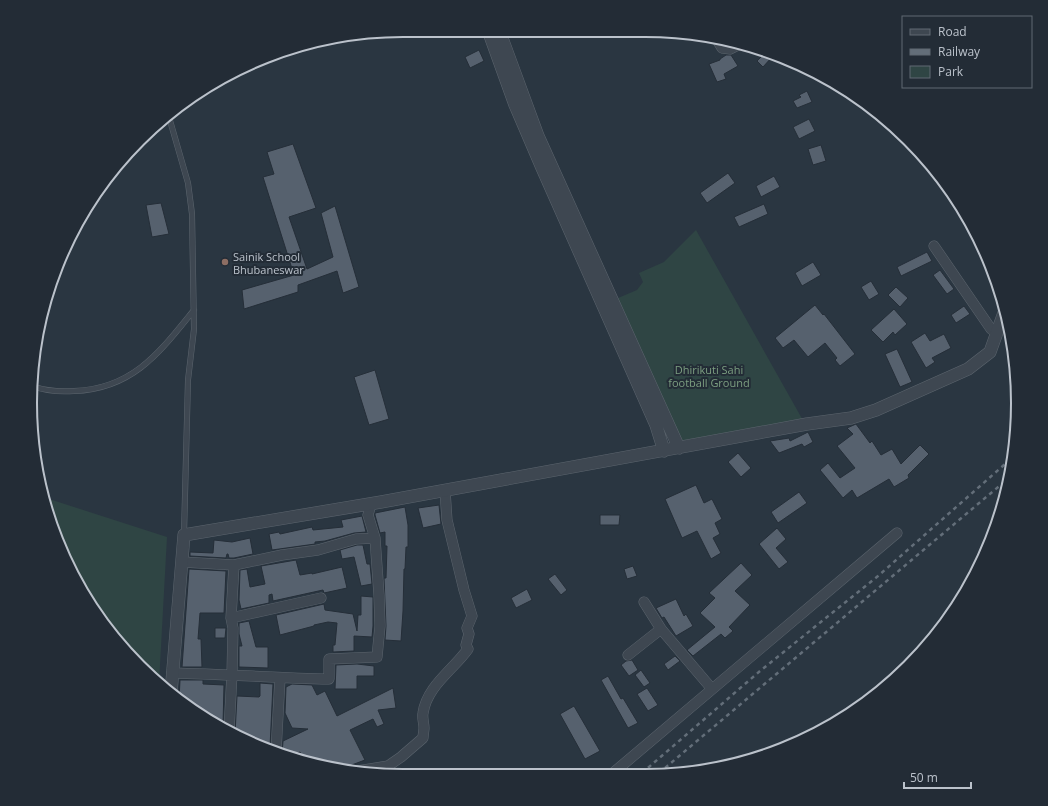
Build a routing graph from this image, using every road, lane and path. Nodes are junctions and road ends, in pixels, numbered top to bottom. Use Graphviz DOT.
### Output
graph roads {
  1 [pos="491,37"];
  2 [pos="502,37"];
  3 [pos="720,45"];
  4 [pos="733,48"];
  5 [pos="170,121"];
  6 [pos="934,246"];
  7 [pos="194,310"];
  8 [pos="1002,320"];
  9 [pos="997,333"];
  10 [pos="38,387"];
  11 [pos="679,448"];
  12 [pos="664,451"];
  13 [pos="445,490"];
  14 [pos="372,504"];
  15 [pos="897,533"];
  16 [pos="184,535"];
  17 [pos="375,538"];
  18 [pos="182,562"];
  19 [pos="234,565"];
  20 [pos="321,598"];
  21 [pos="644,602"];
  22 [pos="231,618"];
  23 [pos="661,629"];
  24 [pos="628,655"];
  25 [pos="172,673"];
  26 [pos="232,674"];
  27 [pos="280,678"];
  28 [pos="171,686"];
  29 [pos="712,689"];
  30 [pos="229,725"];
  31 [pos="276,746"];
  32 [pos="377,768"];
  33 [pos="618,769"];
  1 -- 12 [label="street"];
  2 -- 11 [label="street"];
  3 -- 4 [label="street"];
  5 -- 7 [label="lane"];
  6 -- 9 [label="street"];
  7 -- 10 [label="lane"];
  7 -- 16 [label="lane"];
  8 -- 9 [label="street"];
  9 -- 11 [label="street"];
  11 -- 12 [label="street"];
  12 -- 13 [label="street"];
  13 -- 14 [label="street"];
  13 -- 32 [label="street"];
  14 -- 16 [label="street"];
  14 -- 17 [label="street"];
  15 -- 29 [label="street"];
  16 -- 18 [label="street"];
  17 -- 19 [label="street"];
  17 -- 27 [label="street"];
  18 -- 19 [label="street"];
  18 -- 25 [label="street"];
  19 -- 22 [label="street"];
  20 -- 22 [label="street"];
  21 -- 23 [label="street"];
  22 -- 26 [label="street"];
  23 -- 24 [label="street"];
  23 -- 29 [label="street"];
  25 -- 26 [label="street"];
  25 -- 28 [label="street"];
  26 -- 27 [label="street"];
  26 -- 30 [label="street"];
  27 -- 31 [label="street"];
  29 -- 33 [label="street"];
}
